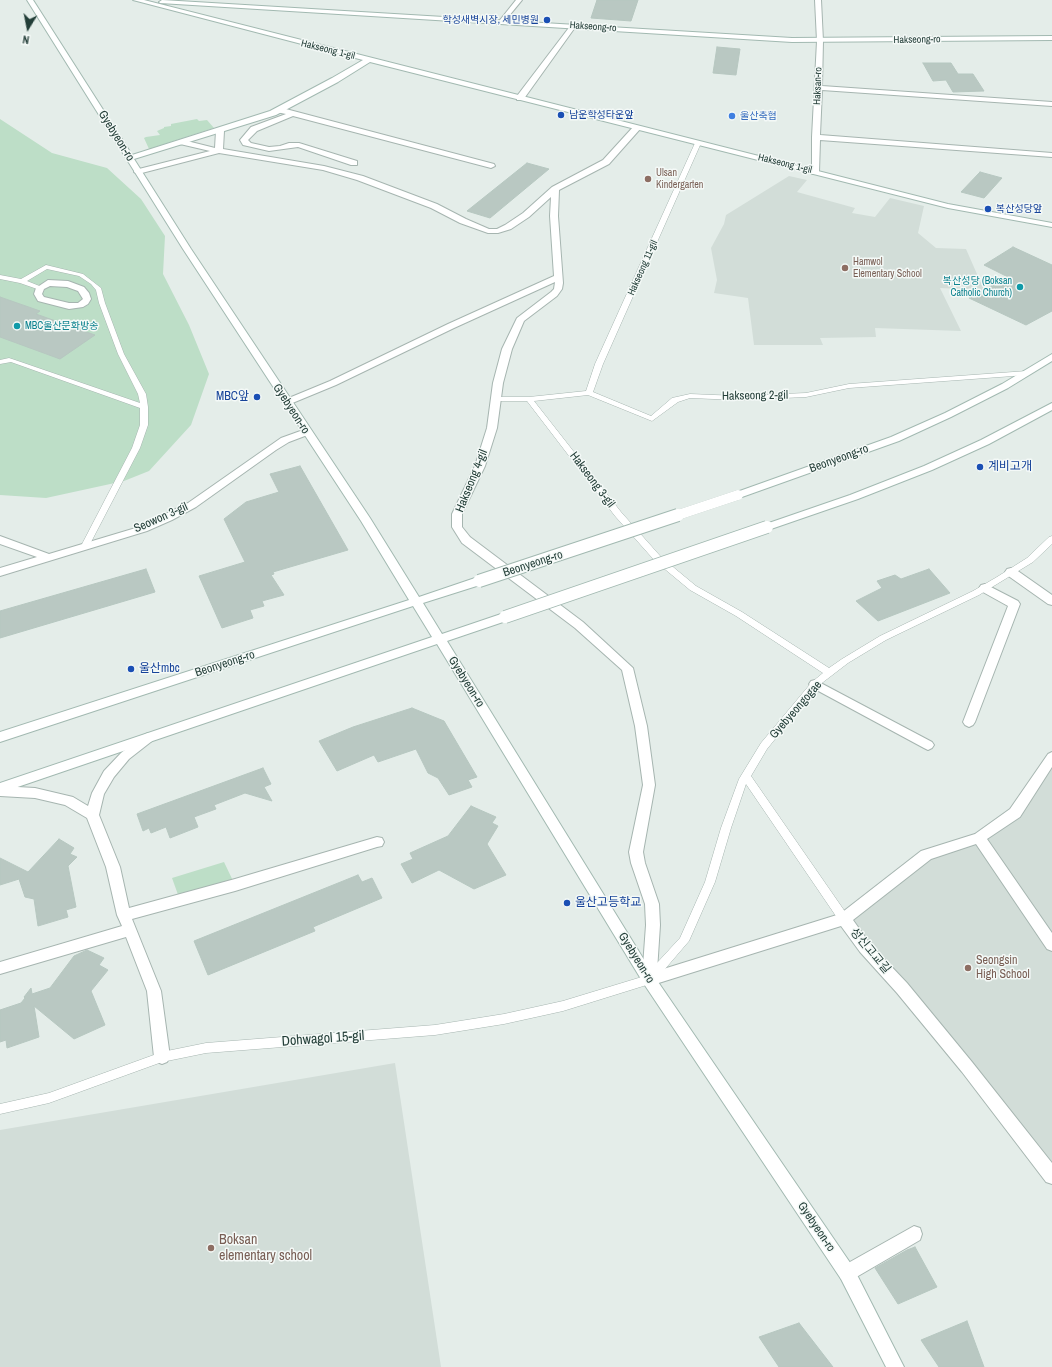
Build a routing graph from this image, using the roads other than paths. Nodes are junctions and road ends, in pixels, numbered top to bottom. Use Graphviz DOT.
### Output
graph roads {
  1 [pos="30,0"];
  2 [pos="135,0"];
  3 [pos="519,0"];
  4 [pos="818,0"];
  5 [pos="204,2"];
  6 [pos="502,21"];
  7 [pos="573,26"];
  8 [pos="1052,38"];
  9 [pos="820,41"];
  10 [pos="368,60"];
  11 [pos="818,88"];
  12 [pos="520,98"];
  13 [pos="1052,104"];
  14 [pos="279,110"];
  15 [pos="292,114"];
  16 [pos="636,128"];
  17 [pos="220,131"];
  18 [pos="816,138"];
  19 [pos="183,142"];
  20 [pos="698,143"];
  21 [pos="219,151"];
  22 [pos="1052,155"];
  23 [pos="130,158"];
  24 [pos="354,163"];
  25 [pos="491,166"];
  26 [pos="138,172"];
  27 [pos="815,172"];
  28 [pos="555,189"];
  29 [pos="1052,225"];
  30 [pos="0,277"];
  31 [pos="558,277"];
  32 [pos="22,281"];
  33 [pos="40,288"];
  34 [pos="1052,357"];
  35 [pos="0,362"];
  36 [pos="1027,373"];
  37 [pos="589,393"];
  38 [pos="496,399"];
  39 [pos="529,399"];
  40 [pos="287,402"];
  41 [pos="1052,406"];
  42 [pos="144,407"];
  43 [pos="306,432"];
  44 [pos="1052,538"];
  45 [pos="0,540"];
  46 [pos="85,546"];
  47 [pos="47,557"];
  48 [pos="0,572"];
  49 [pos="1011,572"];
  50 [pos="985,588"];
  51 [pos="1052,601"];
  52 [pos="416,602"];
  53 [pos="440,640"];
  54 [pos="830,673"];
  55 [pos="815,684"];
  56 [pos="969,722"];
  57 [pos="0,738"];
  58 [pos="148,738"];
  59 [pos="928,745"];
  60 [pos="1052,757"];
  61 [pos="746,776"];
  62 [pos="0,789"];
  63 [pos="92,815"];
  64 [pos="979,838"];
  65 [pos="378,842"];
  66 [pos="124,915"];
  67 [pos="844,919"];
  68 [pos="130,930"];
  69 [pos="1052,945"];
  70 [pos="0,968"];
  71 [pos="649,980"];
  72 [pos="162,1057"];
  73 [pos="0,1109"];
  74 [pos="1052,1176"];
  75 [pos="914,1234"];
  76 [pos="847,1273"];
  77 [pos="895,1367"];
  1 -- 23 [label="street, Gyebyeon-ro"];
  2 -- 5 [label="street, Hakseong-ro"];
  2 -- 10 [label="street, Hakseong 1-gil"];
  3 -- 6 [label="street"];
  4 -- 9 [label="street, Haksan-ro"];
  5 -- 6 [label="street, Hakseong-ro"];
  6 -- 7 [label="street, Hakseong-ro"];
  7 -- 9 [label="street, Hakseong-ro"];
  7 -- 12 [label="street"];
  8 -- 9 [label="street, Hakseong-ro"];
  9 -- 11 [label="street, Haksan-ro"];
  10 -- 12 [label="street, Hakseong 1-gil"];
  10 -- 14 [label="street"];
  11 -- 13 [label="street"];
  11 -- 18 [label="street, Haksan-ro"];
  12 -- 16 [label="street, Hakseong 1-gil"];
  14 -- 15 [label="street"];
  14 -- 17 [label="street"];
  15 -- 24 [label="street"];
  15 -- 25 [label="street"];
  16 -- 20 [label="street, Hakseong 1-gil"];
  16 -- 28 [label="street"];
  17 -- 19 [label="street"];
  17 -- 21 [label="street"];
  18 -- 22 [label="street"];
  18 -- 27 [label="street, Haksan-ro"];
  19 -- 21 [label="street"];
  19 -- 23 [label="street"];
  20 -- 27 [label="street, Hakseong 1-gil"];
  20 -- 37 [label="lane, Hakseong 11-gil"];
  21 -- 26 [label="street"];
  21 -- 28 [label="street"];
  23 -- 26 [label="street, Gyebyeon-ro"];
  26 -- 40 [label="street, Gyebyeon-ro"];
  27 -- 29 [label="street, Hakseong 1-gil"];
  28 -- 31 [label="street, Hakseong 4-gil"];
  30 -- 32 [label="lane"];
  31 -- 38 [label="street, Hakseong 4-gil"];
  31 -- 40 [label="street"];
  32 -- 33 [label="lane"];
  32 -- 42 [label="lane"];
  33 -- 33 [label="street"];
  34 -- 36 [label="street, Beonyeong-ro"];
  35 -- 42 [label="lane"];
  36 -- 37 [label="lane, Hakseong 2-gil"];
  36 -- 52 [label="street, Beonyeong-ro, bridge"];
  37 -- 39 [label="lane, Hakseong 2-gil"];
  38 -- 39 [label="lane, Hakseong 2-gil"];
  38 -- 71 [label="street, Hakseong 4-gil"];
  39 -- 54 [label="lane, Hakseong 3-gil"];
  40 -- 43 [label="street, Gyebyeon-ro"];
  41 -- 53 [label="street, bridge"];
  42 -- 46 [label="lane"];
  43 -- 46 [label="street, Seowon 3-gil"];
  43 -- 52 [label="street, Gyebyeon-ro"];
  44 -- 49 [label="lane, Gyebyeongogae"];
  45 -- 47 [label="street"];
  46 -- 47 [label="street, Seowon 3-gil"];
  47 -- 48 [label="street, Seowon 3-gil"];
  49 -- 50 [label="lane, Gyebyeongogae"];
  49 -- 51 [label="street"];
  50 -- 54 [label="lane, Gyebyeongogae"];
  50 -- 56 [label="street"];
  52 -- 53 [label="street, Gyebyeon-ro"];
  52 -- 57 [label="street, Beonyeong-ro"];
  53 -- 58 [label="street"];
  53 -- 71 [label="street, Gyebyeon-ro"];
  54 -- 55 [label="lane, Gyebyeongogae"];
  55 -- 59 [label="street"];
  55 -- 61 [label="lane, Gyebyeongogae"];
  58 -- 62 [label="street"];
  58 -- 63 [label="street"];
  60 -- 64 [label="street, 성신고교길"];
  61 -- 67 [label="lane"];
  61 -- 71 [label="lane, Gyebyeongogae"];
  62 -- 63 [label="street"];
  63 -- 66 [label="street"];
  64 -- 67 [label="street, 성신고교길"];
  64 -- 69 [label="street"];
  65 -- 66 [label="street"];
  66 -- 68 [label="street"];
  67 -- 71 [label="street"];
  67 -- 74 [label="street, 성신고교길"];
  68 -- 70 [label="street"];
  68 -- 72 [label="street"];
  71 -- 72 [label="lane, Dohwagol 15-gil"];
  71 -- 76 [label="street, Gyebyeon-ro"];
  72 -- 73 [label="lane, Dohwagol 15-gil"];
  75 -- 76 [label="street"];
  76 -- 77 [label="street, Gyebyeon-ro"];
}
